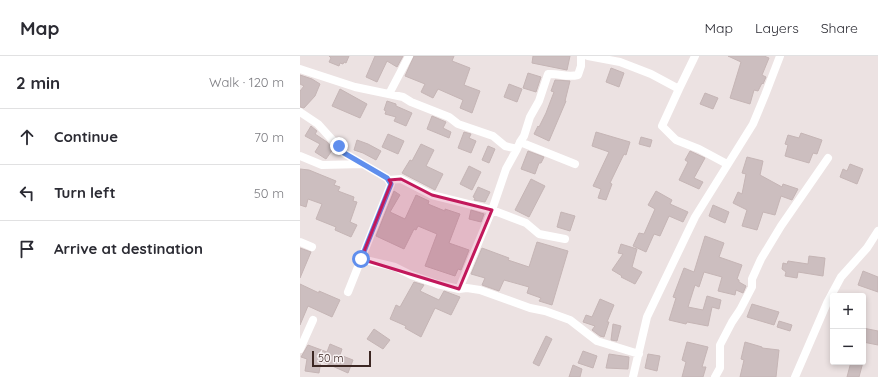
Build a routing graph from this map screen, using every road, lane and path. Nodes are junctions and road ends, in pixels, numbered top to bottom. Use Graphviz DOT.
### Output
graph roads {
  1 [pos="409,56"];
  2 [pos="581,56"];
  3 [pos="588,56"];
  4 [pos="695,56"];
  5 [pos="780,56"];
  6 [pos="300,69"];
  7 [pos="679,90"];
  8 [pos="389,94"];
  9 [pos="300,112"];
  10 [pos="519,146"];
  11 [pos="300,156"];
  12 [pos="828,158"];
  13 [pos="364,164"];
  14 [pos="575,164"];
  15 [pos="727,164"];
  16 [pos="389,180"];
  17 [pos="492,210"];
  18 [pos="878,232"];
  19 [pos="565,239"];
  20 [pos="300,242"];
  21 [pos="312,247"];
  22 [pos="361,259"];
  23 [pos="459,290"];
  24 [pos="348,292"];
  25 [pos="313,320"];
  26 [pos="300,349"];
  27 [pos="639,354"];
  28 [pos="633,377"];
  29 [pos="715,377"];
  30 [pos="795,377"];
  1 -- 8 [label="street"];
  2 -- 10 [label="street"];
  3 -- 7 [label="street"];
  4 -- 7 [label="street"];
  5 -- 15 [label="street"];
  6 -- 8 [label="street"];
  7 -- 15 [label="street"];
  8 -- 10 [label="street"];
  9 -- 13 [label="street"];
  10 -- 14 [label="street"];
  10 -- 17 [label="street"];
  11 -- 13 [label="street"];
  12 -- 29 [label="street"];
  13 -- 16 [label="street"];
  15 -- 27 [label="street"];
  16 -- 17 [label="street"];
  16 -- 22 [label="street"];
  17 -- 19 [label="street"];
  17 -- 23 [label="street"];
  18 -- 30 [label="street"];
  20 -- 21 [label="street"];
  22 -- 23 [label="street"];
  22 -- 24 [label="street"];
  23 -- 27 [label="street"];
  25 -- 26 [label="street"];
  27 -- 28 [label="street"];
}
